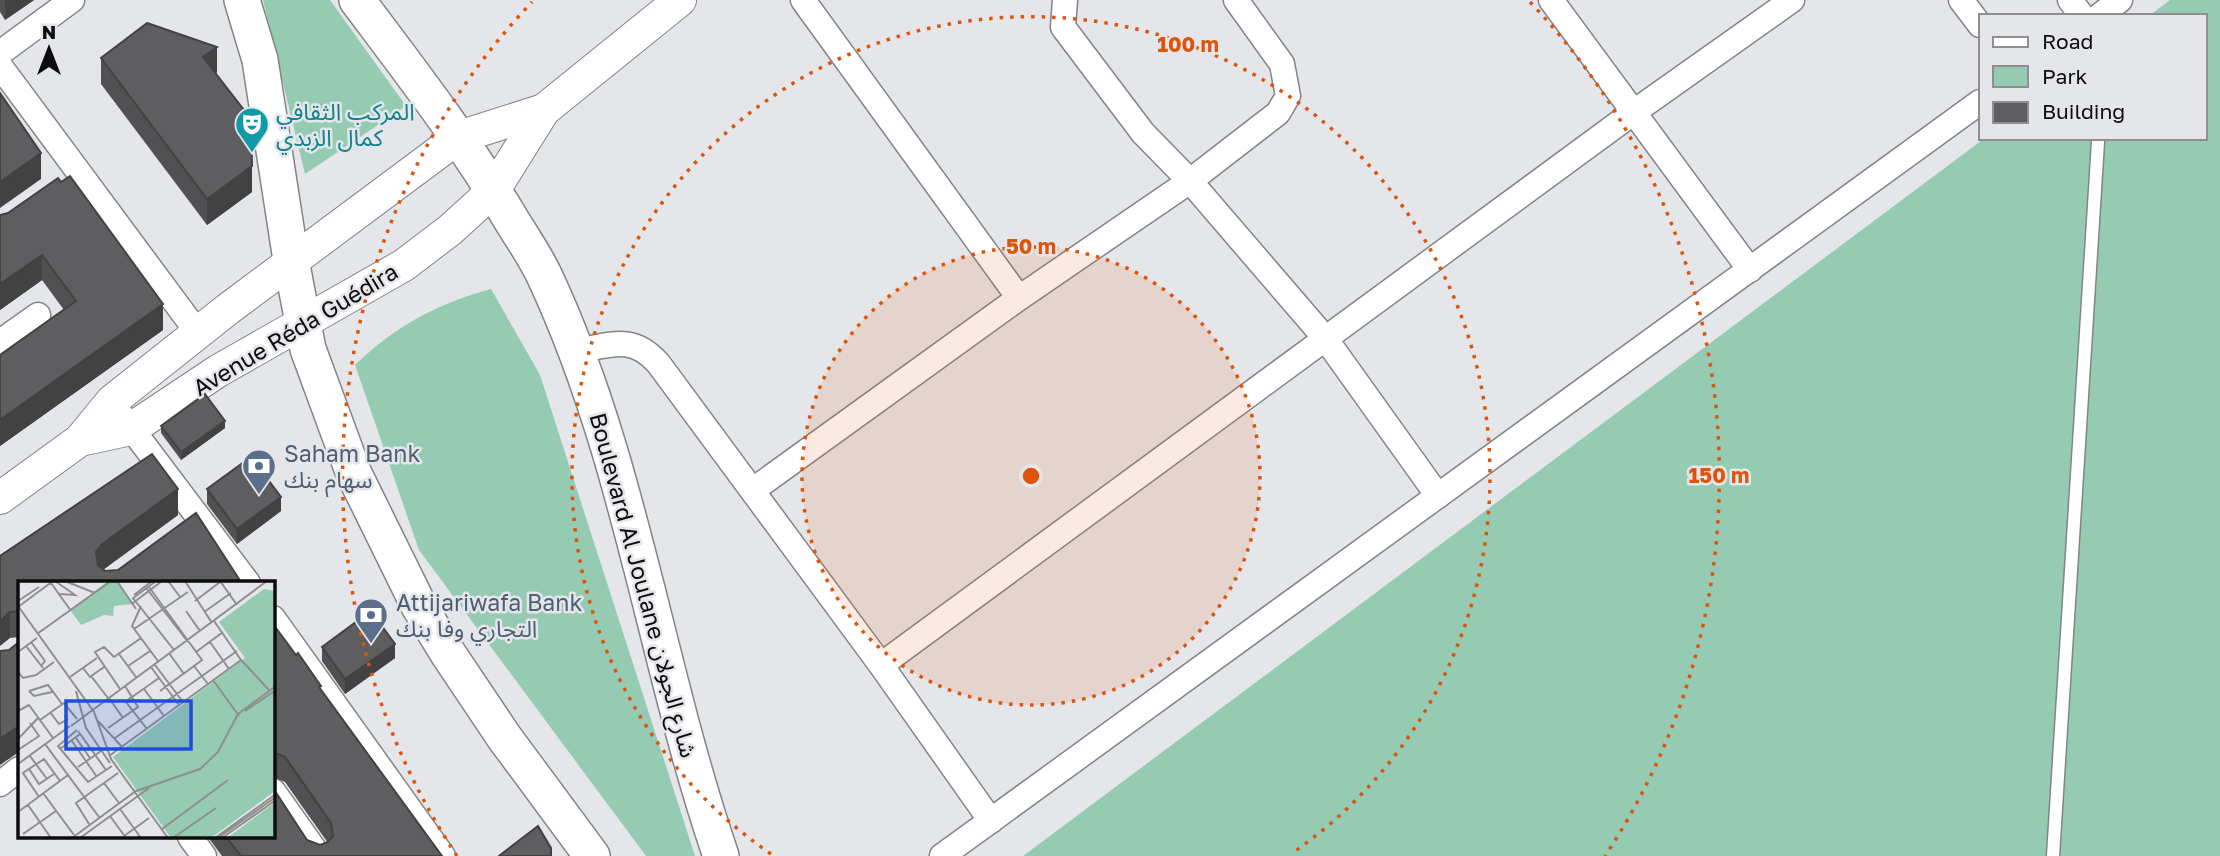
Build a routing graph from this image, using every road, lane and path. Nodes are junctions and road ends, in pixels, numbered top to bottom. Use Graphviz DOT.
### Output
graph roads {
  1 [pos="72,0"];
  2 [pos="242,0"];
  3 [pos="357,0"];
  4 [pos="680,0"];
  5 [pos="803,0"];
  6 [pos="1065,0"];
  7 [pos="1236,0"];
  8 [pos="1551,0"];
  9 [pos="1792,0"];
  10 [pos="1961,0"];
  11 [pos="2120,0"];
  12 [pos="2102,14"];
  13 [pos="1979,24"];
  14 [pos="0,53"];
  15 [pos="0,66"];
  16 [pos="1979,103"];
  17 [pos="544,110"];
  18 [pos="1634,112"];
  19 [pos="459,137"];
  20 [pos="2098,142"];
  21 [pos="78,172"];
  22 [pos="1189,181"];
  23 [pos="56,187"];
  24 [pos="494,190"];
  25 [pos="291,260"];
  26 [pos="1750,270"];
  27 [pos="1019,298"];
  28 [pos="38,316"];
  29 [pos="303,323"];
  30 [pos="198,333"];
  31 [pos="1325,338"];
  32 [pos="0,342"];
  33 [pos="576,351"];
  34 [pos="112,401"];
  35 [pos="131,429"];
  36 [pos="80,440"];
  37 [pos="753,489"];
  38 [pos="1438,496"];
  39 [pos="0,498"];
  40 [pos="200,517"];
  41 [pos="178,533"];
  42 [pos="247,581"];
  43 [pos="275,621"];
  44 [pos="881,665"];
  45 [pos="18,770"];
  46 [pos="0,784"];
  47 [pos="275,794"];
  48 [pos="990,821"];
  49 [pos="191,838"];
  50 [pos="204,856"];
  51 [pos="319,856"];
  52 [pos="443,856"];
  53 [pos="592,856"];
  54 [pos="721,856"];
  55 [pos="942,856"];
  56 [pos="2053,856"];
  1 -- 14 [label="street"];
  2 -- 25 [label="main road"];
  3 -- 19 [label="main road, Boulevard Al Joulane شارع الجولان"];
  4 -- 17 [label="street"];
  5 -- 27 [label="street"];
  6 -- 22 [label="street"];
  7 -- 22 [label="street"];
  8 -- 18 [label="street"];
  9 -- 18 [label="street"];
  10 -- 13 [label="street"];
  11 -- 12 [label="street"];
  15 -- 21 [label="street"];
  16 -- 26 [label="street"];
  17 -- 19 [label="street, Avenue Réda Guédira"];
  17 -- 24 [label="street, Avenue Réda Guédira"];
  18 -- 26 [label="street"];
  18 -- 31 [label="street"];
  19 -- 24 [label="main road, Boulevard Al Joulane شارع الجولان"];
  19 -- 25 [label="street, Avenue Réda Guédira"];
  20 -- 56 [label="lane"];
  21 -- 23 [label="street"];
  21 -- 30 [label="street"];
  22 -- 27 [label="street"];
  22 -- 31 [label="street"];
  24 -- 29 [label="street, Avenue Réda Guédira"];
  24 -- 33 [label="main road, Boulevard Al Joulane شارع الجولان"];
  25 -- 29 [label="main road"];
  25 -- 30 [label="street, Avenue Réda Guédira"];
  26 -- 38 [label="street"];
  27 -- 37 [label="street"];
  28 -- 32 [label="street"];
  29 -- 35 [label="street, Avenue Réda Guédira"];
  29 -- 53 [label="main road"];
  30 -- 34 [label="street, Avenue Réda Guédira"];
  31 -- 38 [label="street"];
  31 -- 44 [label="street"];
  33 -- 37 [label="street"];
  33 -- 54 [label="main road, Boulevard Al Joulane شارع الجولان"];
  34 -- 35 [label="street"];
  34 -- 36 [label="street, Avenue Réda Guédira"];
  35 -- 36 [label="street, Avenue Réda Guédira"];
  35 -- 40 [label="street"];
  36 -- 39 [label="street, Avenue Réda Guédira"];
  37 -- 44 [label="street"];
  38 -- 48 [label="street"];
  40 -- 41 [label="street"];
  40 -- 42 [label="street"];
  43 -- 52 [label="street"];
  44 -- 48 [label="street"];
  45 -- 46 [label="street"];
  47 -- 51 [label="street"];
  48 -- 55 [label="street"];
  49 -- 50 [label="street"];
}
